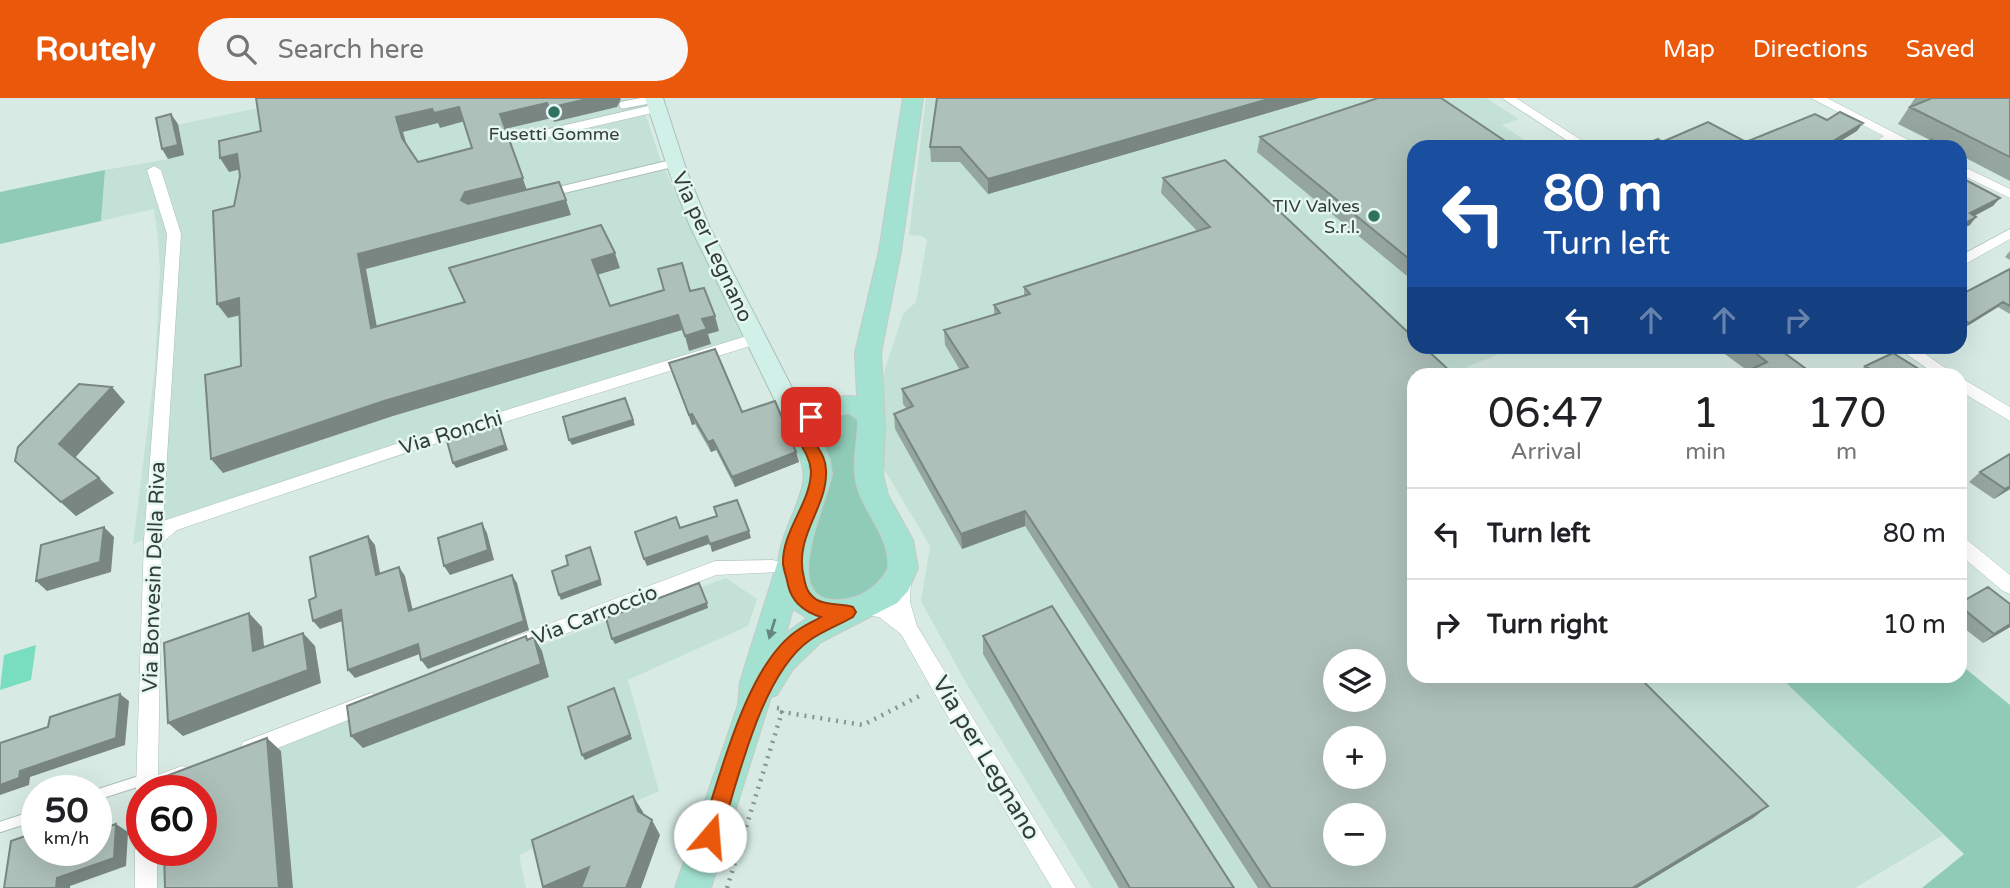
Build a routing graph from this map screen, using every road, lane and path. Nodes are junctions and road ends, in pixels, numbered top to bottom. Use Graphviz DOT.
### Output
graph roads {
  1 [pos="913,98"];
  2 [pos="1508,98"];
  3 [pos="1817,98"];
  4 [pos="655,102"];
  5 [pos="623,105"];
  6 [pos="548,133"];
  7 [pos="1894,136"];
  8 [pos="1575,140"];
  9 [pos="1886,140"];
  10 [pos="1902,140"];
  11 [pos="674,163"];
  12 [pos="154,170"];
  13 [pos="1967,172"];
  14 [pos="547,194"];
  15 [pos="2010,194"];
  16 [pos="2010,233"];
  17 [pos="1967,258"];
  18 [pos="755,339"];
  19 [pos="868,353"];
  20 [pos="1915,354"];
  21 [pos="1937,368"];
  22 [pos="1967,387"];
  23 [pos="783,390"];
  24 [pos="828,407"];
  25 [pos="2010,415"];
  26 [pos="871,417"];
  27 [pos="803,436"];
  28 [pos="153,540"];
  29 [pos="1967,549"];
  30 [pos="782,565"];
  31 [pos="902,572"];
  32 [pos="2005,575"];
  33 [pos="857,610"];
  34 [pos="908,628"];
  35 [pos="495,654"];
  36 [pos="392,694"];
  37 [pos="947,697"];
  38 [pos="754,705"];
  39 [pos="237,754"];
  40 [pos="198,769"];
  41 [pos="147,775"];
  42 [pos="180,775"];
  43 [pos="21,820"];
  44 [pos="0,827"];
  45 [pos="146,866"];
  46 [pos="146,888"];
  47 [pos="693,888"];
  48 [pos="727,888"];
  49 [pos="1065,888"];
  1 -- 19 [label="main road"];
  2 -- 8 [label="street"];
  3 -- 7 [label="street"];
  4 -- 5 [label="lane"];
  4 -- 6 [label="street"];
  4 -- 11 [label="street, Via per Legnano"];
  7 -- 9 [label="street"];
  7 -- 10 [label="street"];
  11 -- 14 [label="lane"];
  11 -- 18 [label="street, Via per Legnano"];
  12 -- 28 [label="street, Via Bonvesin Della Riva"];
  13 -- 15 [label="street"];
  16 -- 17 [label="street"];
  18 -- 23 [label="street, Via per Legnano"];
  18 -- 28 [label="street, Via Ronchi"];
  19 -- 24 [label="main road"];
  19 -- 26 [label="main road"];
  20 -- 21 [label="street"];
  22 -- 25 [label="street"];
  23 -- 24 [label="street, Via per Legnano"];
  23 -- 27 [label="street, Via per Legnano"];
  24 -- 26 [label="main road"];
  24 -- 27 [label="main road"];
  26 -- 31 [label="main road"];
  27 -- 30 [label="main road"];
  28 -- 41 [label="street, Via Bonvesin Della Riva"];
  29 -- 32 [label="street"];
  30 -- 33 [label="main road"];
  30 -- 35 [label="street, Via Carroccio"];
  30 -- 38 [label="main road, one-way"];
  31 -- 33 [label="main road"];
  31 -- 34 [label="street, Via per Legnano"];
  33 -- 34 [label="street, Via per Legnano"];
  33 -- 38 [label="main road"];
  34 -- 37 [label="street, Via per Legnano"];
  36 -- 39 [label="street"];
  37 -- 48 [label="path"];
  37 -- 49 [label="street, Via per Legnano"];
  38 -- 47 [label="main road"];
  40 -- 42 [label="street"];
  43 -- 44 [label="lane"];
  45 -- 46 [label="street"];
}
